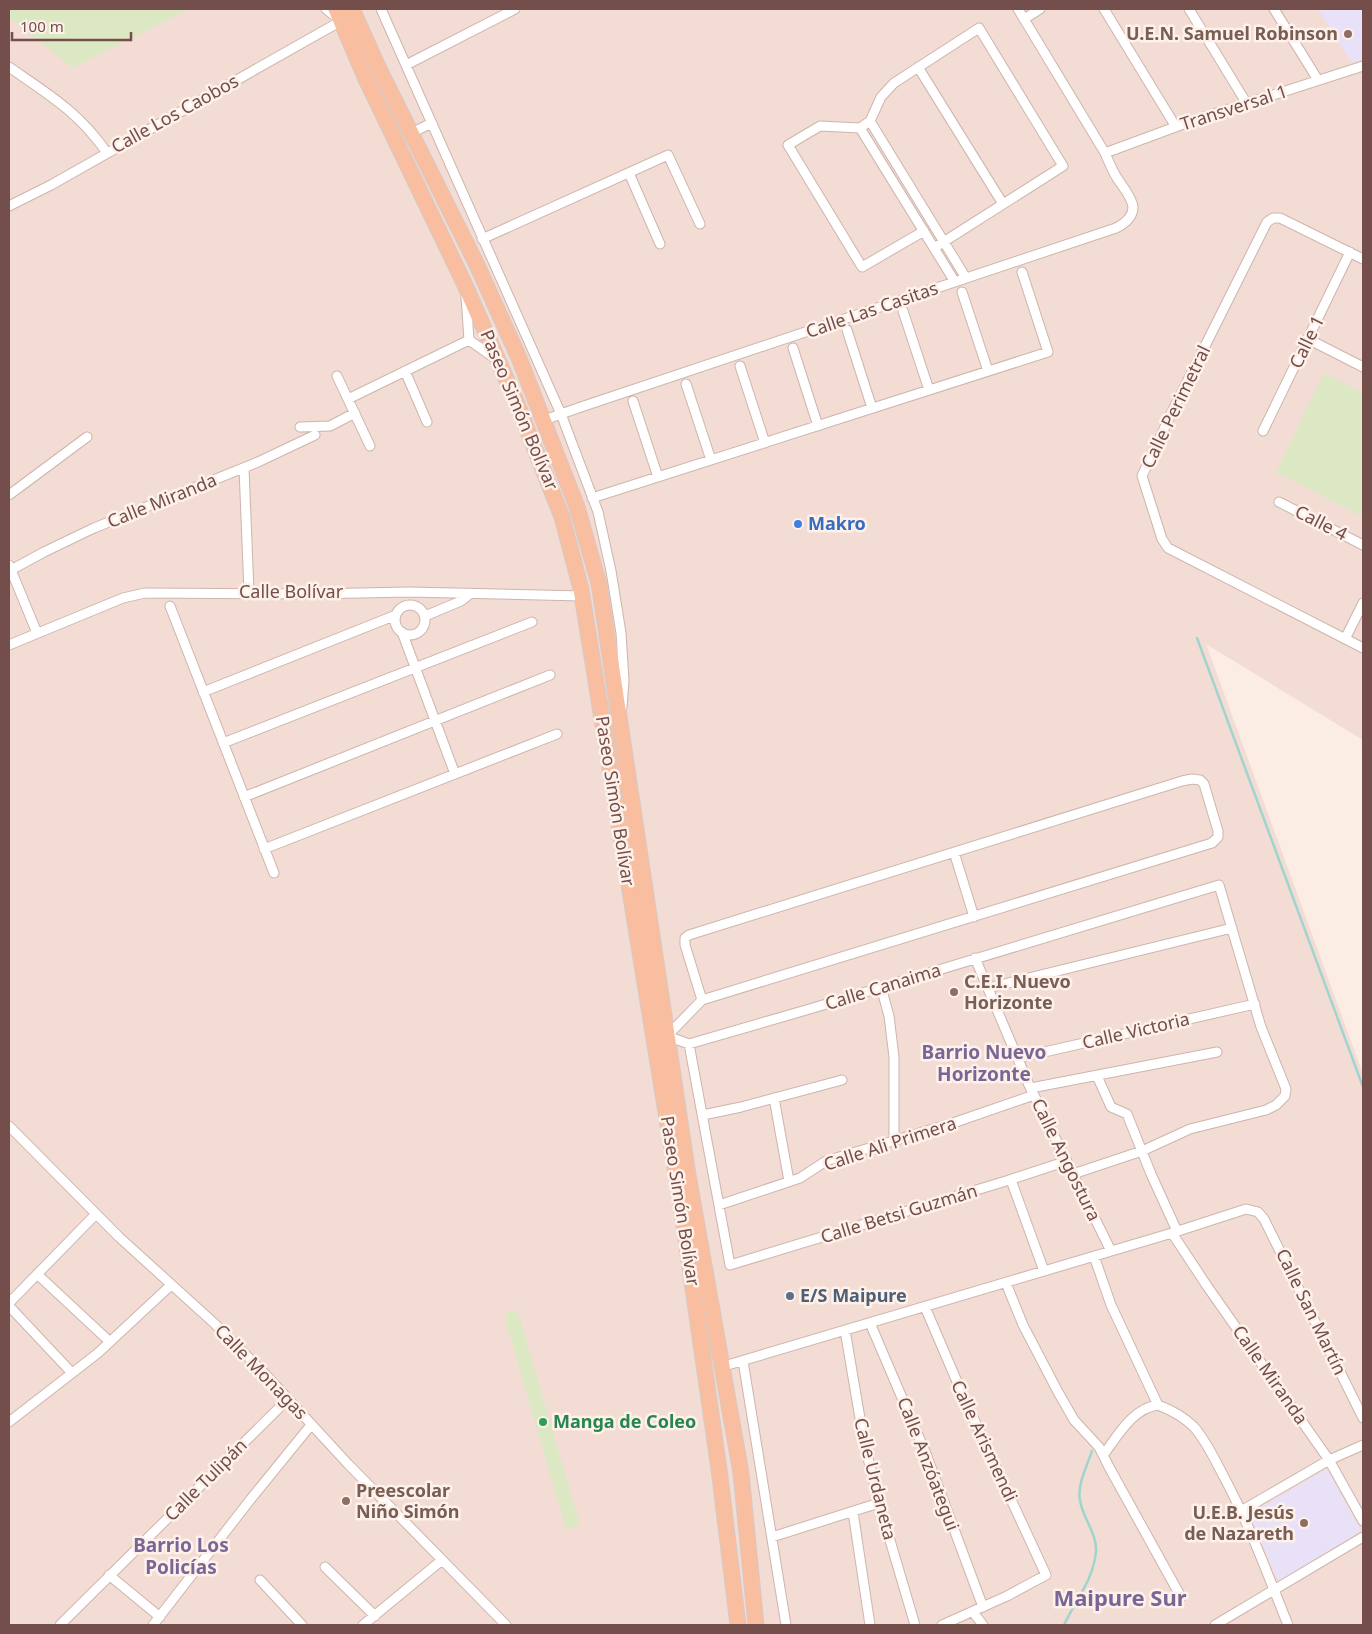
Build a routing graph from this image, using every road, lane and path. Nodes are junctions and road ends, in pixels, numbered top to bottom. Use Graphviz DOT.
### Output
graph roads {
  1 [pos="326,9"];
  2 [pos="381,9"];
  3 [pos="515,9"];
  4 [pos="1018,9"];
  5 [pos="1040,9"];
  6 [pos="1104,9"];
  7 [pos="1189,9"];
  8 [pos="1274,9"];
  9 [pos="346,13"];
  10 [pos="1024,19"];
  11 [pos="406,65"];
  12 [pos="1363,66"];
  13 [pos="9,67"];
  14 [pos="918,68"];
  15 [pos="1318,80"];
  16 [pos="1246,104"];
  17 [pos="870,121"];
  18 [pos="432,123"];
  19 [pos="1176,127"];
  20 [pos="860,128"];
  21 [pos="411,133"];
  22 [pos="107,153"];
  23 [pos="1105,153"];
  24 [pos="629,173"];
  25 [pos="1003,204"];
  26 [pos="9,206"];
  27 [pos="700,224"];
  28 [pos="924,231"];
  29 [pos="482,239"];
  30 [pos="944,242"];
  31 [pos="660,244"];
  32 [pos="934,248"];
  33 [pos="1350,252"];
  34 [pos="1363,259"];
  35 [pos="1022,272"];
  36 [pos="966,278"];
  37 [pos="955,282"];
  38 [pos="466,285"];
  39 [pos="962,292"];
  40 [pos="903,311"];
  41 [pos="846,330"];
  42 [pos="1308,339"];
  43 [pos="469,340"];
  44 [pos="793,348"];
  45 [pos="499,361"];
  46 [pos="740,366"];
  47 [pos="1363,367"];
  48 [pos="405,371"];
  49 [pos="988,371"];
  50 [pos="337,376"];
  51 [pos="686,384"];
  52 [pos="929,390"];
  53 [pos="348,399"];
  54 [pos="633,401"];
  55 [pos="872,408"];
  56 [pos="355,413"];
  57 [pos="561,414"];
  58 [pos="544,420"];
  59 [pos="428,422"];
  60 [pos="818,426"];
  61 [pos="300,427"];
  62 [pos="1264,431"];
  63 [pos="315,435"];
  64 [pos="87,437"];
  65 [pos="765,443"];
  66 [pos="370,446"];
  67 [pos="711,460"];
  68 [pos="244,468"];
  69 [pos="658,477"];
  70 [pos="9,494"];
  71 [pos="592,498"];
  72 [pos="1279,502"];
  73 [pos="1363,544"];
  74 [pos="10,568"];
  75 [pos="249,592"];
  76 [pos="470,594"];
  77 [pos="600,595"];
  78 [pos="582,596"];
  79 [pos="1363,603"];
  80 [pos="170,606"];
  81 [pos="396,615"];
  82 [pos="425,616"];
  83 [pos="532,622"];
  84 [pos="402,632"];
  85 [pos="37,633"];
  86 [pos="1345,639"];
  87 [pos="9,645"];
  88 [pos="1363,648"];
  89 [pos="550,675"];
  90 [pos="203,692"];
  91 [pos="620,717"];
  92 [pos="557,734"];
  93 [pos="223,743"];
  94 [pos="455,774"];
  95 [pos="244,797"];
  96 [pos="264,848"];
  97 [pos="954,852"];
  98 [pos="274,873"];
  99 [pos="974,917"];
  100 [pos="1232,928"];
  101 [pos="975,958"];
  102 [pos="881,987"];
  103 [pos="988,988"];
  104 [pos="702,1000"];
  105 [pos="1254,1004"];
  106 [pos="660,1037"];
  107 [pos="689,1044"];
  108 [pos="1216,1052"];
  109 [pos="1018,1058"];
  110 [pos="1097,1076"];
  111 [pos="842,1080"];
  112 [pos="1032,1091"];
  113 [pos="774,1098"];
  114 [pos="703,1115"];
  115 [pos="9,1126"];
  116 [pos="894,1141"];
  117 [pos="1142,1151"];
  118 [pos="1067,1161"];
  119 [pos="1073,1174"];
  120 [pos="1011,1180"];
  121 [pos="789,1181"];
  122 [pos="719,1205"];
  123 [pos="96,1214"];
  124 [pos="1174,1232"];
  125 [pos="1111,1251"];
  126 [pos="1094,1256"];
  127 [pos="1044,1271"];
  128 [pos="37,1274"];
  129 [pos="1006,1282"];
  130 [pos="171,1285"];
  131 [pos="9,1305"];
  132 [pos="925,1306"];
  133 [pos="870,1323"];
  134 [pos="845,1330"];
  135 [pos="110,1342"];
  136 [pos="743,1361"];
  137 [pos="722,1367"];
  138 [pos="72,1373"];
  139 [pos="288,1398"];
  140 [pos="1158,1405"];
  141 [pos="1363,1418"];
  142 [pos="9,1422"];
  143 [pos="311,1425"];
  144 [pos="1363,1445"];
  145 [pos="1104,1454"];
  146 [pos="1330,1460"];
  147 [pos="879,1504"];
  148 [pos="1240,1510"];
  149 [pos="853,1512"];
  150 [pos="1363,1521"];
  151 [pos="772,1537"];
  152 [pos="1363,1537"];
  153 [pos="442,1560"];
  154 [pos="325,1567"];
  155 [pos="110,1576"];
  156 [pos="260,1580"];
  157 [pos="1274,1590"];
  158 [pos="1181,1596"];
  159 [pos="983,1607"];
  160 [pos="973,1612"];
  161 [pos="375,1616"];
  162 [pos="160,1617"];
  163 [pos="60,1625"];
  164 [pos="153,1625"];
  165 [pos="302,1625"];
  166 [pos="364,1625"];
  167 [pos="506,1625"];
  168 [pos="738,1625"];
  169 [pos="756,1625"];
  170 [pos="786,1625"];
  171 [pos="870,1625"];
  172 [pos="915,1625"];
  173 [pos="942,1625"];
  174 [pos="983,1625"];
  175 [pos="1215,1625"];
  176 [pos="1288,1625"];
  1 -- 9 [label="street, Paseo Simón Bolívar"];
  2 -- 11 [label="street, Paseo Simón Bolívar"];
  3 -- 11 [label="street"];
  4 -- 10 [label="street"];
  5 -- 10 [label="street"];
  6 -- 19 [label="street"];
  7 -- 16 [label="street"];
  8 -- 15 [label="street"];
  9 -- 21 [label="main road, Paseo Simón Bolívar"];
  9 -- 22 [label="street, Calle Los Caobos"];
  9 -- 38 [label="main road, Paseo Simón Bolívar"];
  10 -- 23 [label="street"];
  11 -- 18 [label="street, Paseo Simón Bolívar"];
  12 -- 15 [label="street, Transversal 1"];
  13 -- 22 [label="street"];
  14 -- 17 [label="street"];
  14 -- 25 [label="street"];
  14 -- 25 [label="street"];
  15 -- 16 [label="street, Transversal 1"];
  16 -- 19 [label="street, Transversal 1"];
  17 -- 20 [label="street"];
  17 -- 30 [label="street"];
  18 -- 21 [label="street"];
  18 -- 29 [label="street, Paseo Simón Bolívar"];
  19 -- 23 [label="street, Transversal 1"];
  20 -- 28 [label="street"];
  20 -- 28 [label="street"];
  21 -- 58 [label="main road, Paseo Simón Bolívar"];
  22 -- 26 [label="street, Calle Los Caobos"];
  23 -- 36 [label="street, Calle Las Casitas"];
  24 -- 27 [label="street"];
  24 -- 29 [label="street"];
  24 -- 31 [label="street"];
  25 -- 30 [label="street"];
  28 -- 32 [label="street"];
  29 -- 57 [label="street, Paseo Simón Bolívar"];
  30 -- 32 [label="street"];
  30 -- 36 [label="street"];
  32 -- 37 [label="street"];
  33 -- 34 [label="street, Calle Perimetral"];
  33 -- 42 [label="street, Calle 1"];
  33 -- 86 [label="street, Calle Perimetral"];
  35 -- 49 [label="street"];
  36 -- 37 [label="street, Calle Las Casitas"];
  37 -- 57 [label="street, Calle Las Casitas"];
  38 -- 43 [label="street"];
  38 -- 45 [label="main road, Paseo Simón Bolívar"];
  39 -- 49 [label="street"];
  40 -- 52 [label="street"];
  41 -- 55 [label="street"];
  42 -- 47 [label="street"];
  42 -- 62 [label="street, Calle 1"];
  43 -- 45 [label="street"];
  43 -- 48 [label="street"];
  44 -- 60 [label="street"];
  45 -- 78 [label="main road, Paseo Simón Bolívar"];
  46 -- 65 [label="street"];
  48 -- 53 [label="street"];
  48 -- 59 [label="street"];
  49 -- 52 [label="street"];
  50 -- 53 [label="street"];
  51 -- 67 [label="street"];
  52 -- 55 [label="street"];
  53 -- 56 [label="street"];
  54 -- 69 [label="street"];
  55 -- 60 [label="street"];
  56 -- 61 [label="street"];
  56 -- 66 [label="street"];
  57 -- 58 [label="street, Calle Las Casitas"];
  57 -- 71 [label="street, Paseo Simón Bolívar"];
  58 -- 77 [label="main road, Paseo Simón Bolívar"];
  60 -- 65 [label="street"];
  63 -- 68 [label="street, Calle Miranda"];
  64 -- 70 [label="street"];
  65 -- 67 [label="street"];
  67 -- 69 [label="street"];
  68 -- 74 [label="street, Calle Miranda"];
  68 -- 75 [label="street"];
  69 -- 71 [label="street"];
  71 -- 91 [label="street, Paseo Simón Bolívar"];
  72 -- 73 [label="street, Calle 4"];
  74 -- 85 [label="street"];
  75 -- 76 [label="street, Calle Bolívar"];
  75 -- 85 [label="street, Calle Bolívar"];
  76 -- 78 [label="street, Calle Bolívar"];
  76 -- 82 [label="street"];
  77 -- 78 [label="main road"];
  77 -- 91 [label="main road, Paseo Simón Bolívar"];
  78 -- 106 [label="main road, Paseo Simón Bolívar"];
  79 -- 86 [label="street"];
  80 -- 90 [label="street"];
  81 -- 82 [label="street"];
  81 -- 84 [label="street"];
  81 -- 90 [label="street"];
  82 -- 84 [label="street"];
  83 -- 93 [label="street"];
  84 -- 94 [label="street"];
  85 -- 87 [label="street, Calle Bolívar"];
  86 -- 88 [label="street, Calle Perimetral"];
  89 -- 95 [label="street"];
  90 -- 93 [label="street"];
  91 -- 106 [label="main road, Paseo Simón Bolívar"];
  92 -- 94 [label="street"];
  93 -- 95 [label="street"];
  94 -- 96 [label="street"];
  95 -- 96 [label="street"];
  96 -- 98 [label="street"];
  97 -- 99 [label="street"];
  97 -- 99 [label="street"];
  97 -- 104 [label="street"];
  99 -- 104 [label="street"];
  100 -- 101 [label="street, Calle Canaima"];
  100 -- 103 [label="street"];
  100 -- 105 [label="street"];
  101 -- 102 [label="street, Calle Canaima"];
  101 -- 103 [label="street, Calle Angostura"];
  102 -- 107 [label="street, Calle Canaima"];
  102 -- 116 [label="street"];
  103 -- 109 [label="street, Calle Angostura"];
  104 -- 106 [label="street"];
  105 -- 109 [label="street, Calle Victoria"];
  105 -- 117 [label="street"];
  106 -- 107 [label="street"];
  106 -- 137 [label="main road, Paseo Simón Bolívar"];
  106 -- 168 [label="main road, Paseo Simón Bolívar"];
  107 -- 114 [label="street"];
  108 -- 110 [label="street, Calle Ali Primera"];
  109 -- 112 [label="street, Calle Angostura"];
  110 -- 112 [label="street, Calle Ali Primera"];
  110 -- 117 [label="street, Calle Miranda"];
  111 -- 113 [label="street"];
  112 -- 116 [label="street, Calle Ali Primera"];
  112 -- 118 [label="street, Calle Angostura"];
  113 -- 114 [label="street"];
  113 -- 121 [label="street"];
  114 -- 122 [label="street"];
  115 -- 123 [label="street, Calle Monagas"];
  116 -- 121 [label="street, Calle Ali Primera"];
  117 -- 119 [label="street"];
  117 -- 124 [label="street, Calle Miranda"];
  118 -- 119 [label="street, Calle Angostura"];
  118 -- 120 [label="street, Calle Betsi Guzmán"];
  119 -- 125 [label="street, Calle Angostura"];
  120 -- 122 [label="street, Calle Betsi Guzmán"];
  120 -- 127 [label="street"];
  121 -- 122 [label="street, Calle Ali Primera"];
  123 -- 128 [label="street"];
  123 -- 130 [label="street, Calle Monagas"];
  124 -- 125 [label="street"];
  124 -- 141 [label="street, Calle San Martín"];
  124 -- 146 [label="street, Calle Miranda"];
  125 -- 126 [label="street"];
  126 -- 127 [label="street"];
  126 -- 140 [label="street"];
  127 -- 129 [label="street"];
  128 -- 131 [label="street"];
  128 -- 135 [label="street"];
  129 -- 132 [label="street"];
  129 -- 145 [label="street"];
  130 -- 135 [label="street"];
  130 -- 139 [label="street, Calle Monagas"];
  131 -- 138 [label="street"];
  132 -- 133 [label="street"];
  132 -- 159 [label="street, Calle Arismendi"];
  133 -- 134 [label="street"];
  133 -- 159 [label="street, Calle Anzóategui"];
  134 -- 136 [label="street"];
  134 -- 147 [label="street, Calle Urdaneta"];
  135 -- 138 [label="street"];
  136 -- 137 [label="street"];
  136 -- 151 [label="street"];
  137 -- 169 [label="main road, Paseo Simón Bolívar"];
  138 -- 142 [label="street"];
  139 -- 143 [label="street, Calle Monagas"];
  139 -- 155 [label="street, Calle Tulipán"];
  140 -- 145 [label="street"];
  140 -- 148 [label="street"];
  143 -- 153 [label="street, Calle Monagas"];
  143 -- 162 [label="street"];
  144 -- 146 [label="street"];
  145 -- 158 [label="street"];
  146 -- 148 [label="street"];
  146 -- 150 [label="street, Calle Miranda"];
  147 -- 149 [label="street"];
  147 -- 172 [label="street, Calle Urdaneta"];
  148 -- 157 [label="street"];
  149 -- 151 [label="street"];
  149 -- 171 [label="street"];
  151 -- 170 [label="street"];
  152 -- 157 [label="street"];
  153 -- 161 [label="street"];
  153 -- 167 [label="street, Calle Monagas"];
  154 -- 161 [label="street"];
  155 -- 162 [label="street"];
  155 -- 163 [label="street, Calle Tulipán"];
  156 -- 165 [label="street"];
  157 -- 175 [label="street"];
  157 -- 176 [label="street"];
  159 -- 160 [label="street"];
  160 -- 173 [label="street"];
  160 -- 174 [label="street"];
  161 -- 166 [label="street"];
  162 -- 164 [label="street"];
}
